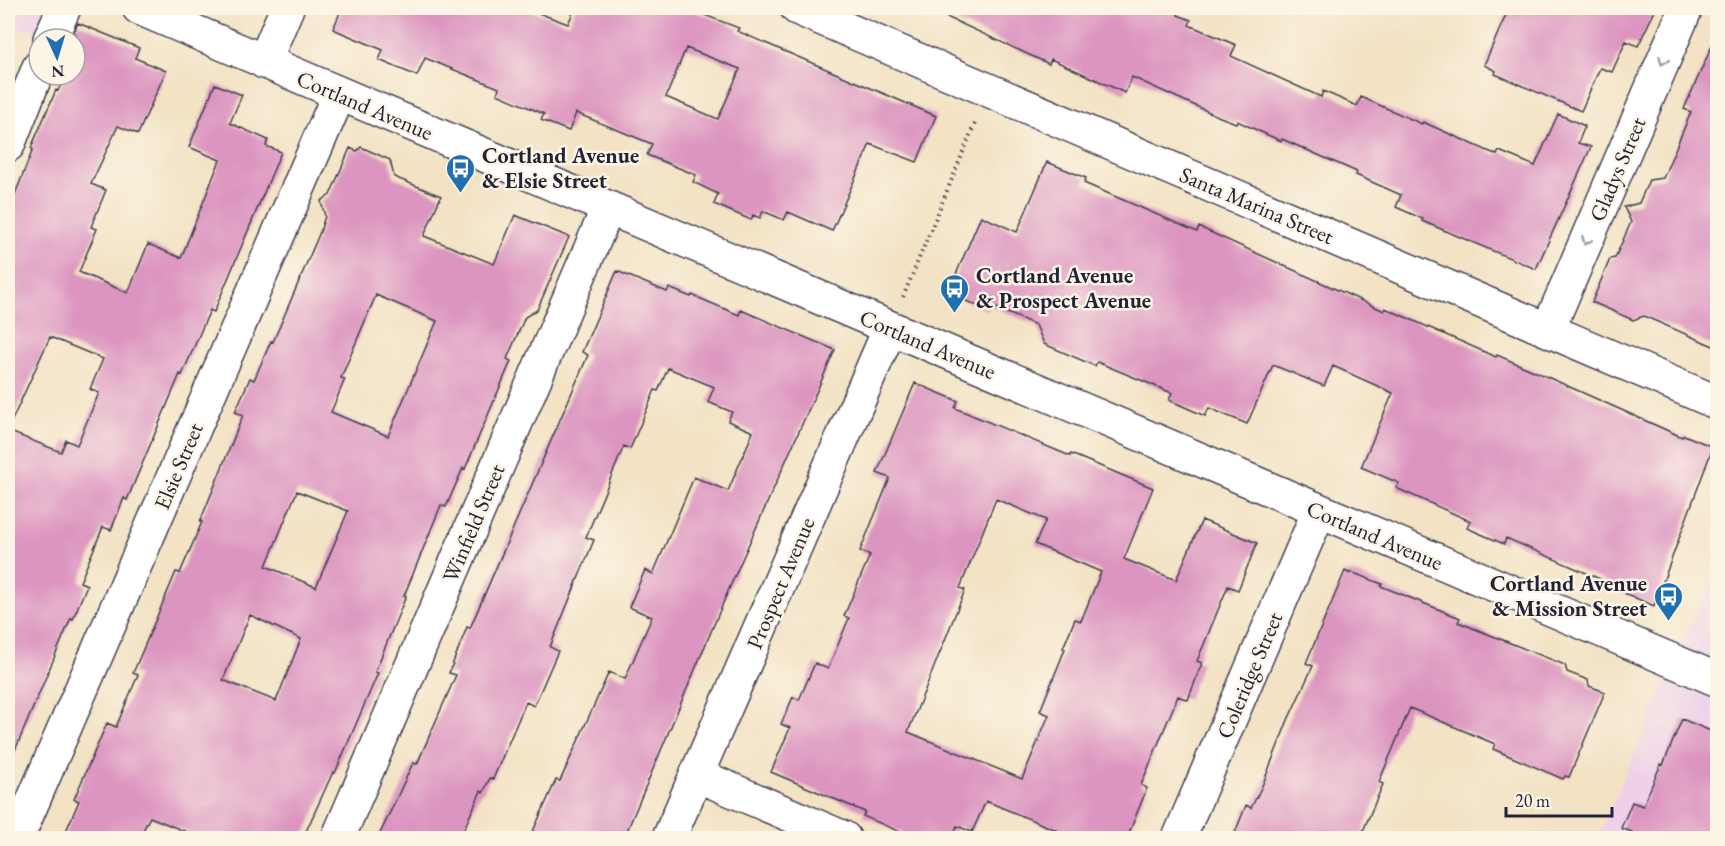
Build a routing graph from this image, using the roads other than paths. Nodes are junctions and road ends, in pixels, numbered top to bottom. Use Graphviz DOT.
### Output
graph roads {
  1 [pos="64,8"];
  2 [pos="139,8"];
  3 [pos="286,8"];
  4 [pos="797,8"];
  5 [pos="1686,8"];
  6 [pos="55,27"];
  7 [pos="264,62"];
  8 [pos="31,87"];
  9 [pos="339,94"];
  10 [pos="8,145"];
  11 [pos="608,208"];
  12 [pos="890,328"];
  13 [pos="1548,330"];
  14 [pos="1718,403"];
  15 [pos="1319,511"];
  16 [pos="1718,680"];
  17 [pos="697,775"];
  18 [pos="17,838"];
  19 [pos="338,838"];
  20 [pos="669,838"];
  21 [pos="844,838"];
  22 [pos="1179,838"];
  1 -- 6 [label="street"];
  2 -- 7 [label="street, Cortland Avenue"];
  3 -- 7 [label="street"];
  4 -- 13 [label="street, Santa Marina Street"];
  5 -- 13 [label="street, Gladys Street, one-way"];
  7 -- 9 [label="street, Cortland Avenue"];
  8 -- 10 [label="street"];
  9 -- 11 [label="street, Cortland Avenue"];
  9 -- 18 [label="street, Elsie Street"];
  11 -- 12 [label="street, Cortland Avenue"];
  11 -- 19 [label="street, Winfield Street"];
  12 -- 15 [label="street, Cortland Avenue"];
  12 -- 17 [label="street, Prospect Avenue"];
  13 -- 14 [label="street, Santa Marina Street"];
  15 -- 16 [label="street, Cortland Avenue"];
  15 -- 22 [label="street, Coleridge Street"];
  17 -- 20 [label="street, Prospect Avenue"];
  17 -- 21 [label="street"];
}
